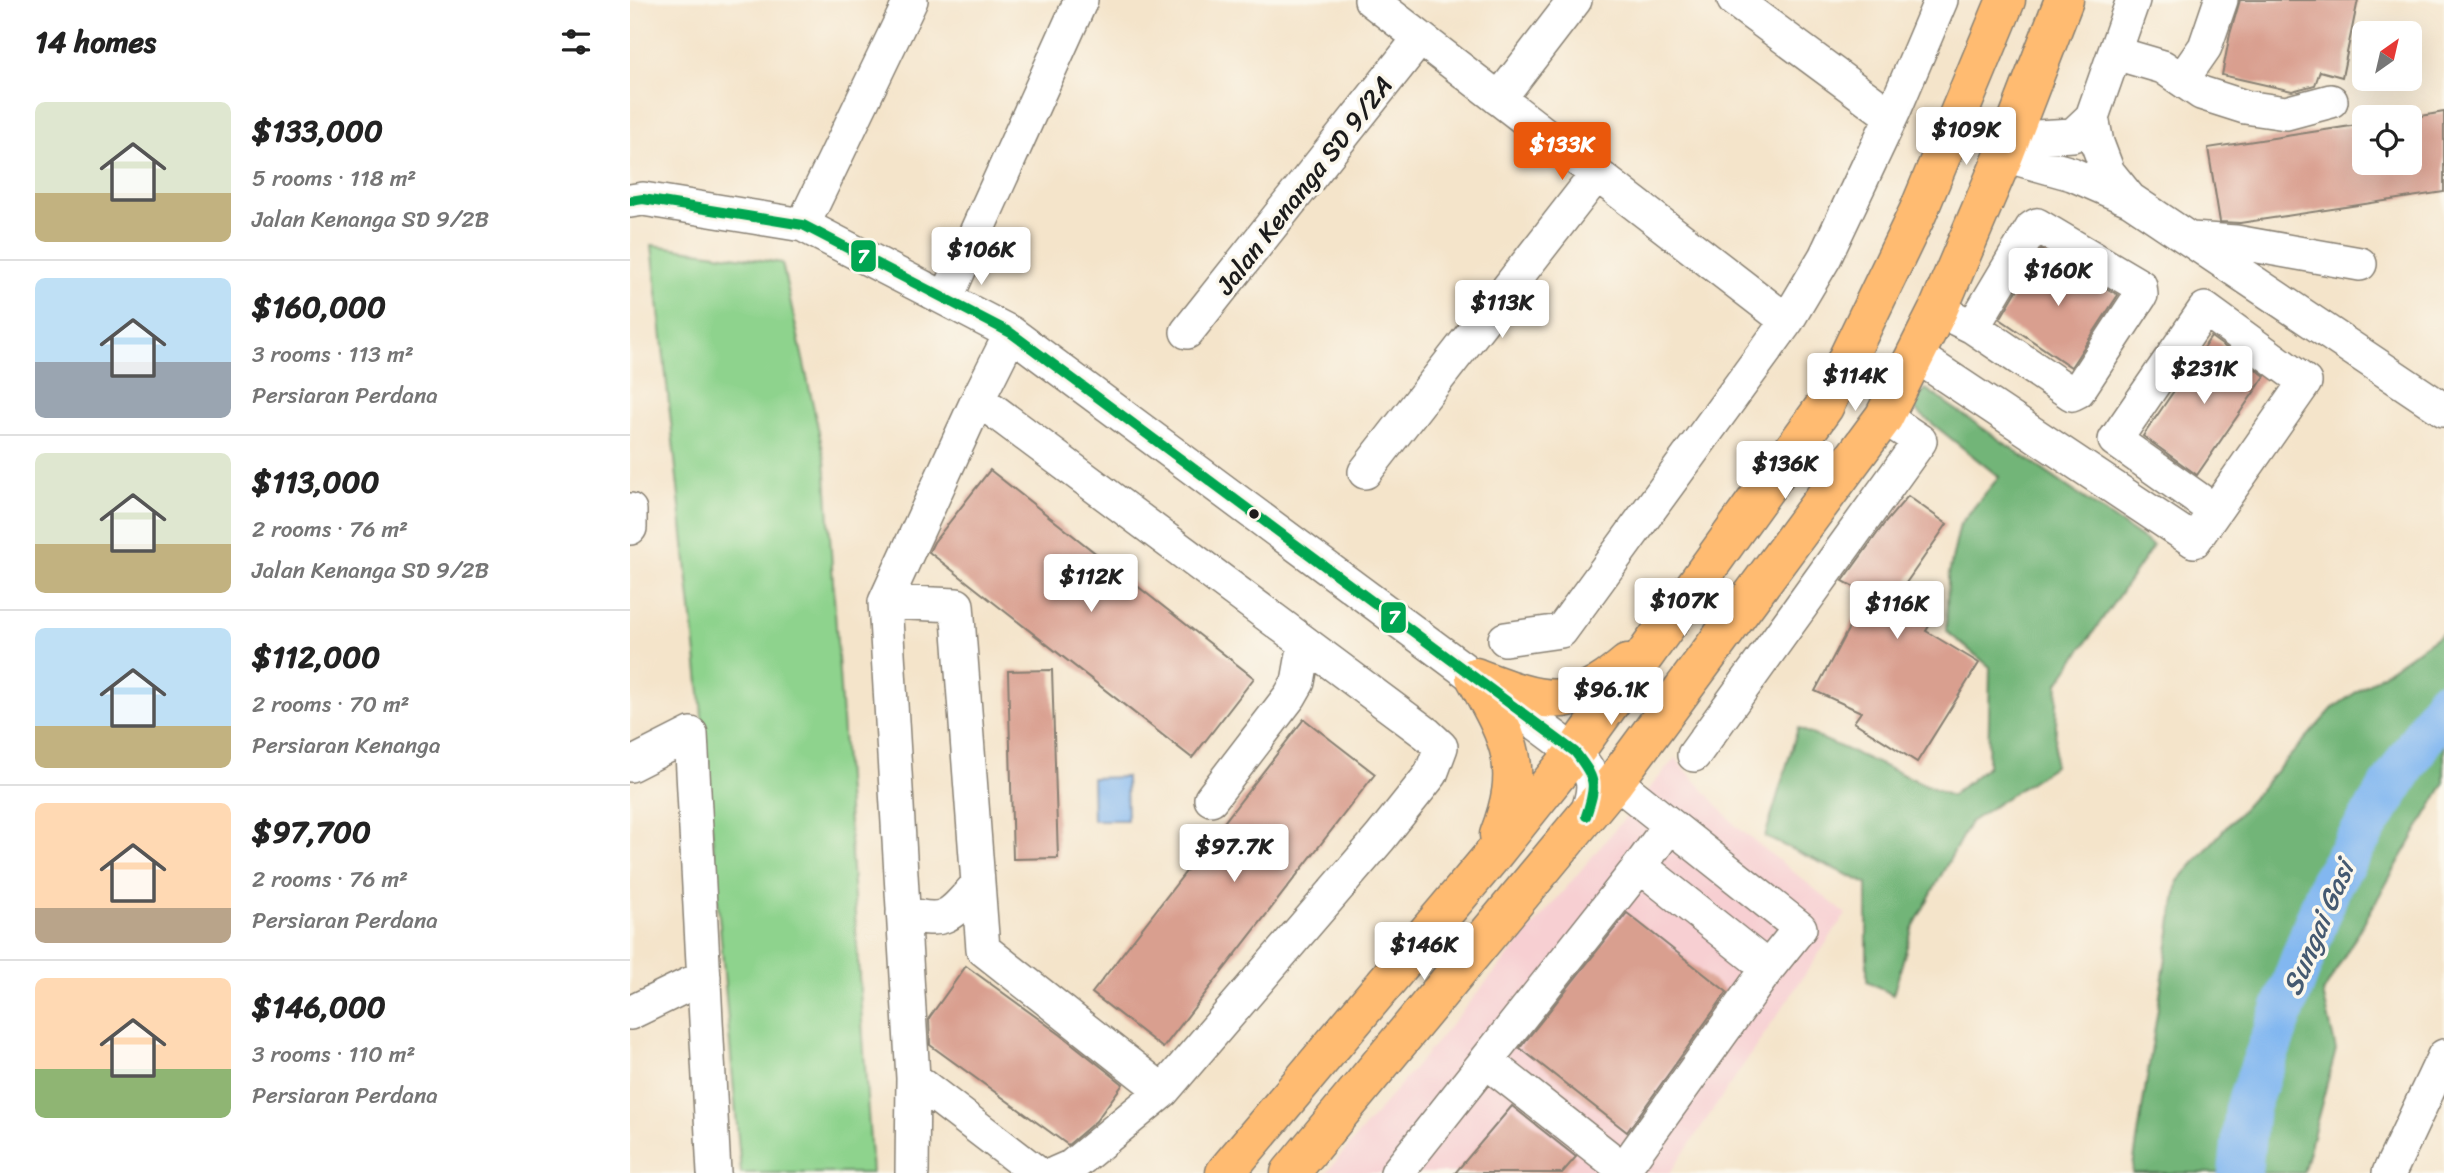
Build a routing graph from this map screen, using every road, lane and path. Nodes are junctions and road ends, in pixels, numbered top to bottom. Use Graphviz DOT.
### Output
graph roads {
  1 [pos="911,0"];
  2 [pos="1081,0"];
  3 [pos="1371,0"];
  4 [pos="1575,0"];
  5 [pos="1734,0"];
  6 [pos="1941,0"];
  7 [pos="2006,0"];
  8 [pos="2064,0"];
  9 [pos="2133,0"];
  10 [pos="2221,0"];
  11 [pos="1420,38"];
  12 [pos="2115,53"];
  13 [pos="2182,80"];
  14 [pos="1499,99"];
  15 [pos="2332,101"];
  16 [pos="1891,116"];
  17 [pos="2092,117"];
  18 [pos="2006,148"];
  19 [pos="1597,174"];
  20 [pos="2131,200"];
  21 [pos="630,201"];
  22 [pos="803,225"];
  23 [pos="2189,239"];
  24 [pos="2218,257"];
  25 [pos="946,299"];
  26 [pos="1938,310"];
  27 [pos="1787,321"];
  28 [pos="1973,327"];
  29 [pos="1187,332"];
  30 [pos="1011,333"];
  31 [pos="1915,355"];
  32 [pos="978,399"];
  33 [pos="2444,410"];
  34 [pos="1884,417"];
  35 [pos="1365,472"];
  36 [pos="630,510"];
  37 [pos="2215,511"];
  38 [pos="630,528"];
  39 [pos="885,602"];
  40 [pos="1665,630"];
  41 [pos="1505,639"];
  42 [pos="1305,643"];
  43 [pos="1475,677"];
  44 [pos="1653,729"];
  45 [pos="1575,752"];
  46 [pos="1694,755"];
  47 [pos="630,765"];
  48 [pos="1615,781"];
  49 [pos="1211,799"];
  50 [pos="1586,816"];
  51 [pos="1670,825"];
  52 [pos="1491,857"];
  53 [pos="1640,866"];
  54 [pos="978,884"];
  55 [pos="903,913"];
  56 [pos="1768,968"];
  57 [pos="704,977"];
  58 [pos="630,1013"];
  59 [pos="2444,1056"];
  60 [pos="1486,1061"];
  61 [pos="913,1078"];
  62 [pos="1163,1091"];
  63 [pos="1622,1171"];
  64 [pos="714,1173"];
  65 [pos="912,1173"];
  66 [pos="1037,1173"];
  67 [pos="1056,1173"];
  68 [pos="1225,1173"];
  69 [pos="1290,1173"];
  70 [pos="1396,1173"];
  71 [pos="2389,1173"];
  1 -- 22 [label="street"];
  2 -- 25 [label="street"];
  3 -- 11 [label="street"];
  4 -- 14 [label="street"];
  5 -- 16 [label="street"];
  6 -- 16 [label="street"];
  7 -- 40 [label="main road"];
  8 -- 18 [label="main road"];
  9 -- 12 [label="street"];
  10 -- 13 [label="street"];
  11 -- 14 [label="street"];
  11 -- 29 [label="street, Jalan Kenanga SD 9/2A"];
  12 -- 13 [label="street"];
  12 -- 17 [label="street"];
  13 -- 15 [label="street"];
  14 -- 19 [label="street"];
  16 -- 27 [label="street"];
  17 -- 18 [label="street"];
  17 -- 20 [label="street"];
  18 -- 20 [label="street"];
  18 -- 26 [label="main road"];
  19 -- 27 [label="street"];
  19 -- 35 [label="street"];
  20 -- 23 [label="street"];
  21 -- 22 [label="street"];
  22 -- 25 [label="street"];
  23 -- 24 [label="street"];
  23 -- 24 [label="street"];
  24 -- 33 [label="street"];
  25 -- 30 [label="street"];
  26 -- 28 [label="street"];
  26 -- 31 [label="main road"];
  27 -- 41 [label="street"];
  28 -- 28 [label="street"];
  30 -- 32 [label="street"];
  30 -- 43 [label="street"];
  31 -- 34 [label="main road"];
  31 -- 37 [label="street"];
  32 -- 39 [label="street"];
  32 -- 42 [label="street"];
  34 -- 44 [label="main road"];
  34 -- 46 [label="street"];
  36 -- 38 [label="street"];
  37 -- 37 [label="street"];
  39 -- 54 [label="street"];
  39 -- 55 [label="street"];
  40 -- 43 [label="main road"];
  40 -- 45 [label="main road"];
  42 -- 49 [label="street"];
  42 -- 62 [label="street"];
  43 -- 45 [label="street"];
  43 -- 52 [label="main road"];
  44 -- 45 [label="street"];
  44 -- 48 [label="main road"];
  45 -- 50 [label="street"];
  45 -- 52 [label="main road"];
  47 -- 57 [label="street"];
  48 -- 50 [label="main road"];
  48 -- 51 [label="street"];
  50 -- 69 [label="main road"];
  51 -- 53 [label="street"];
  51 -- 56 [label="street"];
  52 -- 68 [label="main road"];
  53 -- 56 [label="street"];
  53 -- 60 [label="street"];
  54 -- 55 [label="street"];
  54 -- 62 [label="street"];
  55 -- 61 [label="street"];
  56 -- 63 [label="street"];
  57 -- 58 [label="street"];
  57 -- 64 [label="street"];
  59 -- 71 [label="street"];
  60 -- 63 [label="street"];
  60 -- 70 [label="street"];
  61 -- 65 [label="street"];
  61 -- 66 [label="street"];
  62 -- 67 [label="street"];
}
